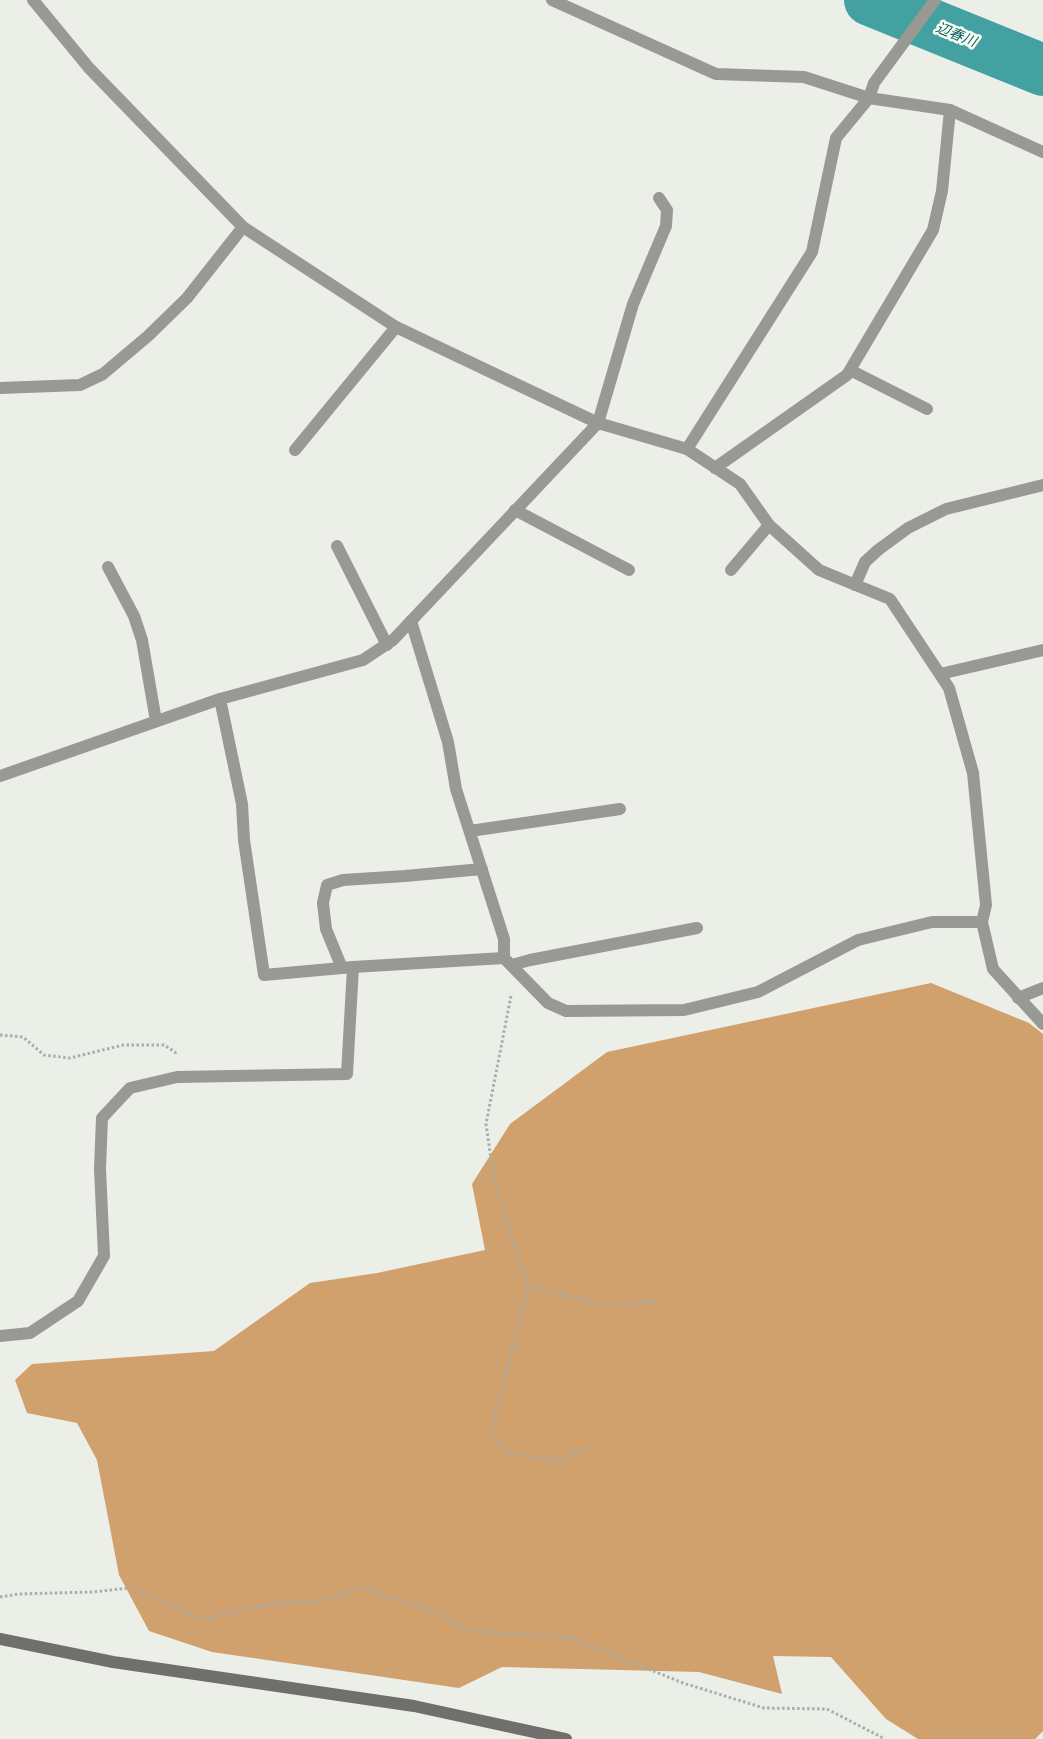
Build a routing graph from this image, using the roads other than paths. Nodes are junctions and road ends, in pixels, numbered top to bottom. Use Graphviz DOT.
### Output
graph roads {
  1 [pos="33,0"];
  2 [pos="552,0"];
  3 [pos="935,0"];
  4 [pos="869,98"];
  5 [pos="950,110"];
  6 [pos="1043,152"];
  7 [pos="659,198"];
  8 [pos="243,227"];
  9 [pos="396,327"];
  10 [pos="850,370"];
  11 [pos="0,388"];
  12 [pos="927,409"];
  13 [pos="598,423"];
  14 [pos="687,449"];
  15 [pos="295,450"];
  16 [pos="715,468"];
  17 [pos="1043,485"];
  18 [pos="515,510"];
  19 [pos="769,525"];
  20 [pos="337,546"];
  21 [pos="108,567"];
  22 [pos="629,570"];
  23 [pos="731,570"];
  24 [pos="855,585"];
  25 [pos="411,621"];
  26 [pos="387,644"];
  27 [pos="1043,650"];
  28 [pos="940,674"];
  29 [pos="220,699"];
  30 [pos="156,721"];
  31 [pos="0,776"];
  32 [pos="620,810"];
  33 [pos="470,831"];
  34 [pos="482,869"];
  35 [pos="982,922"];
  36 [pos="697,928"];
  37 [pos="511,964"];
  38 [pos="348,968"];
  39 [pos="1043,988"];
  40 [pos="1018,998"];
  41 [pos="1043,1024"];
  42 [pos="0,1336"];
  43 [pos="0,1639"];
  44 [pos="566,1739"];
  1 -- 8 [label="street"];
  2 -- 4 [label="street"];
  3 -- 4 [label="street"];
  4 -- 5 [label="street"];
  4 -- 14 [label="street"];
  5 -- 6 [label="street"];
  5 -- 10 [label="street"];
  7 -- 13 [label="street"];
  8 -- 9 [label="street"];
  8 -- 11 [label="street"];
  9 -- 13 [label="street"];
  9 -- 15 [label="street"];
  10 -- 12 [label="street"];
  10 -- 16 [label="street"];
  13 -- 14 [label="street"];
  13 -- 18 [label="street"];
  14 -- 16 [label="street"];
  16 -- 19 [label="street"];
  17 -- 24 [label="street"];
  18 -- 22 [label="street"];
  18 -- 25 [label="street"];
  19 -- 23 [label="street"];
  19 -- 24 [label="street"];
  20 -- 26 [label="street"];
  21 -- 30 [label="street"];
  24 -- 28 [label="street"];
  25 -- 26 [label="street"];
  25 -- 33 [label="street"];
  26 -- 29 [label="street"];
  27 -- 28 [label="street"];
  28 -- 35 [label="street"];
  29 -- 30 [label="street"];
  29 -- 38 [label="street"];
  30 -- 31 [label="street"];
  32 -- 33 [label="street"];
  33 -- 34 [label="street"];
  34 -- 37 [label="street"];
  34 -- 38 [label="street"];
  35 -- 37 [label="street"];
  35 -- 40 [label="street"];
  36 -- 37 [label="street"];
  37 -- 38 [label="street"];
  38 -- 42 [label="street"];
  39 -- 40 [label="street"];
  40 -- 41 [label="street"];
  43 -- 44 [label="street"];
}
